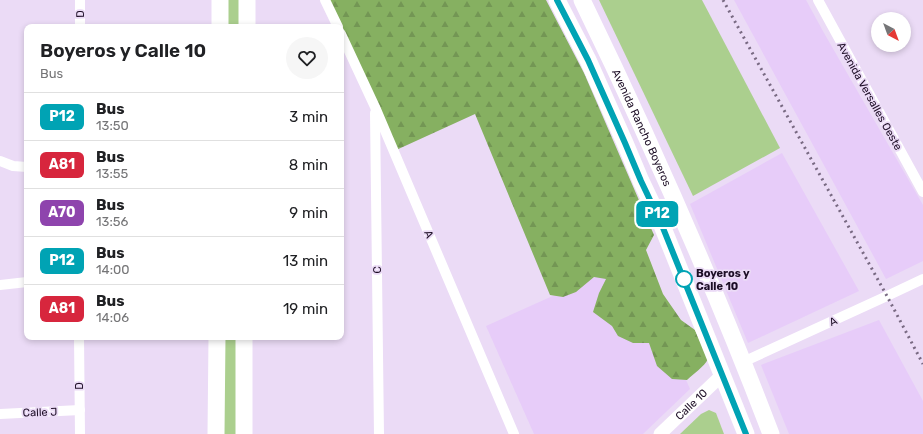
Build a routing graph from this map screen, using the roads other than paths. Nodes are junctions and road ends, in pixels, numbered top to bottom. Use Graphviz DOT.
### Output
graph roads {
  1 [pos="80,0"];
  2 [pos="220,0"];
  3 [pos="247,0"];
  4 [pos="325,0"];
  5 [pos="557,0"];
  6 [pos="582,0"];
  7 [pos="818,0"];
  8 [pos="80,24"];
  9 [pos="220,24"];
  10 [pos="247,24"];
  11 [pos="337,24"];
  12 [pos="344,40"];
  13 [pos="375,107"];
  14 [pos="0,161"];
  15 [pos="24,167"];
  16 [pos="923,192"];
  17 [pos="923,279"];
  18 [pos="24,282"];
  19 [pos="0,285"];
  20 [pos="79,340"];
  21 [pos="217,340"];
  22 [pos="244,340"];
  23 [pos="743,362"];
  24 [pos="722,375"];
  25 [pos="80,410"];
  26 [pos="0,414"];
  27 [pos="80,434"];
  28 [pos="216,434"];
  29 [pos="244,434"];
  30 [pos="378,434"];
  31 [pos="514,434"];
  32 [pos="660,434"];
  33 [pos="746,434"];
  34 [pos="771,434"];
  1 -- 8 [label="street, D"];
  2 -- 9 [label="main road"];
  3 -- 10 [label="main road"];
  4 -- 11 [label="street"];
  5 -- 24 [label="main road, Avenida Rancho Boyeros"];
  6 -- 23 [label="main road, Avenida Rancho Boyeros"];
  7 -- 16 [label="street, Avenida Versalles Oeste"];
  12 -- 13 [label="street, A"];
  13 -- 30 [label="street, C"];
  13 -- 31 [label="street, A"];
  14 -- 15 [label="street"];
  17 -- 23 [label="street, A"];
  18 -- 19 [label="street"];
  20 -- 25 [label="street, D"];
  21 -- 28 [label="main road"];
  22 -- 29 [label="main road"];
  23 -- 34 [label="main road, Avenida Rancho Boyeros"];
  24 -- 32 [label="street, Calle 10"];
  24 -- 33 [label="main road, Avenida Rancho Boyeros"];
  25 -- 26 [label="street, Calle J"];
  25 -- 27 [label="street, D"];
}
